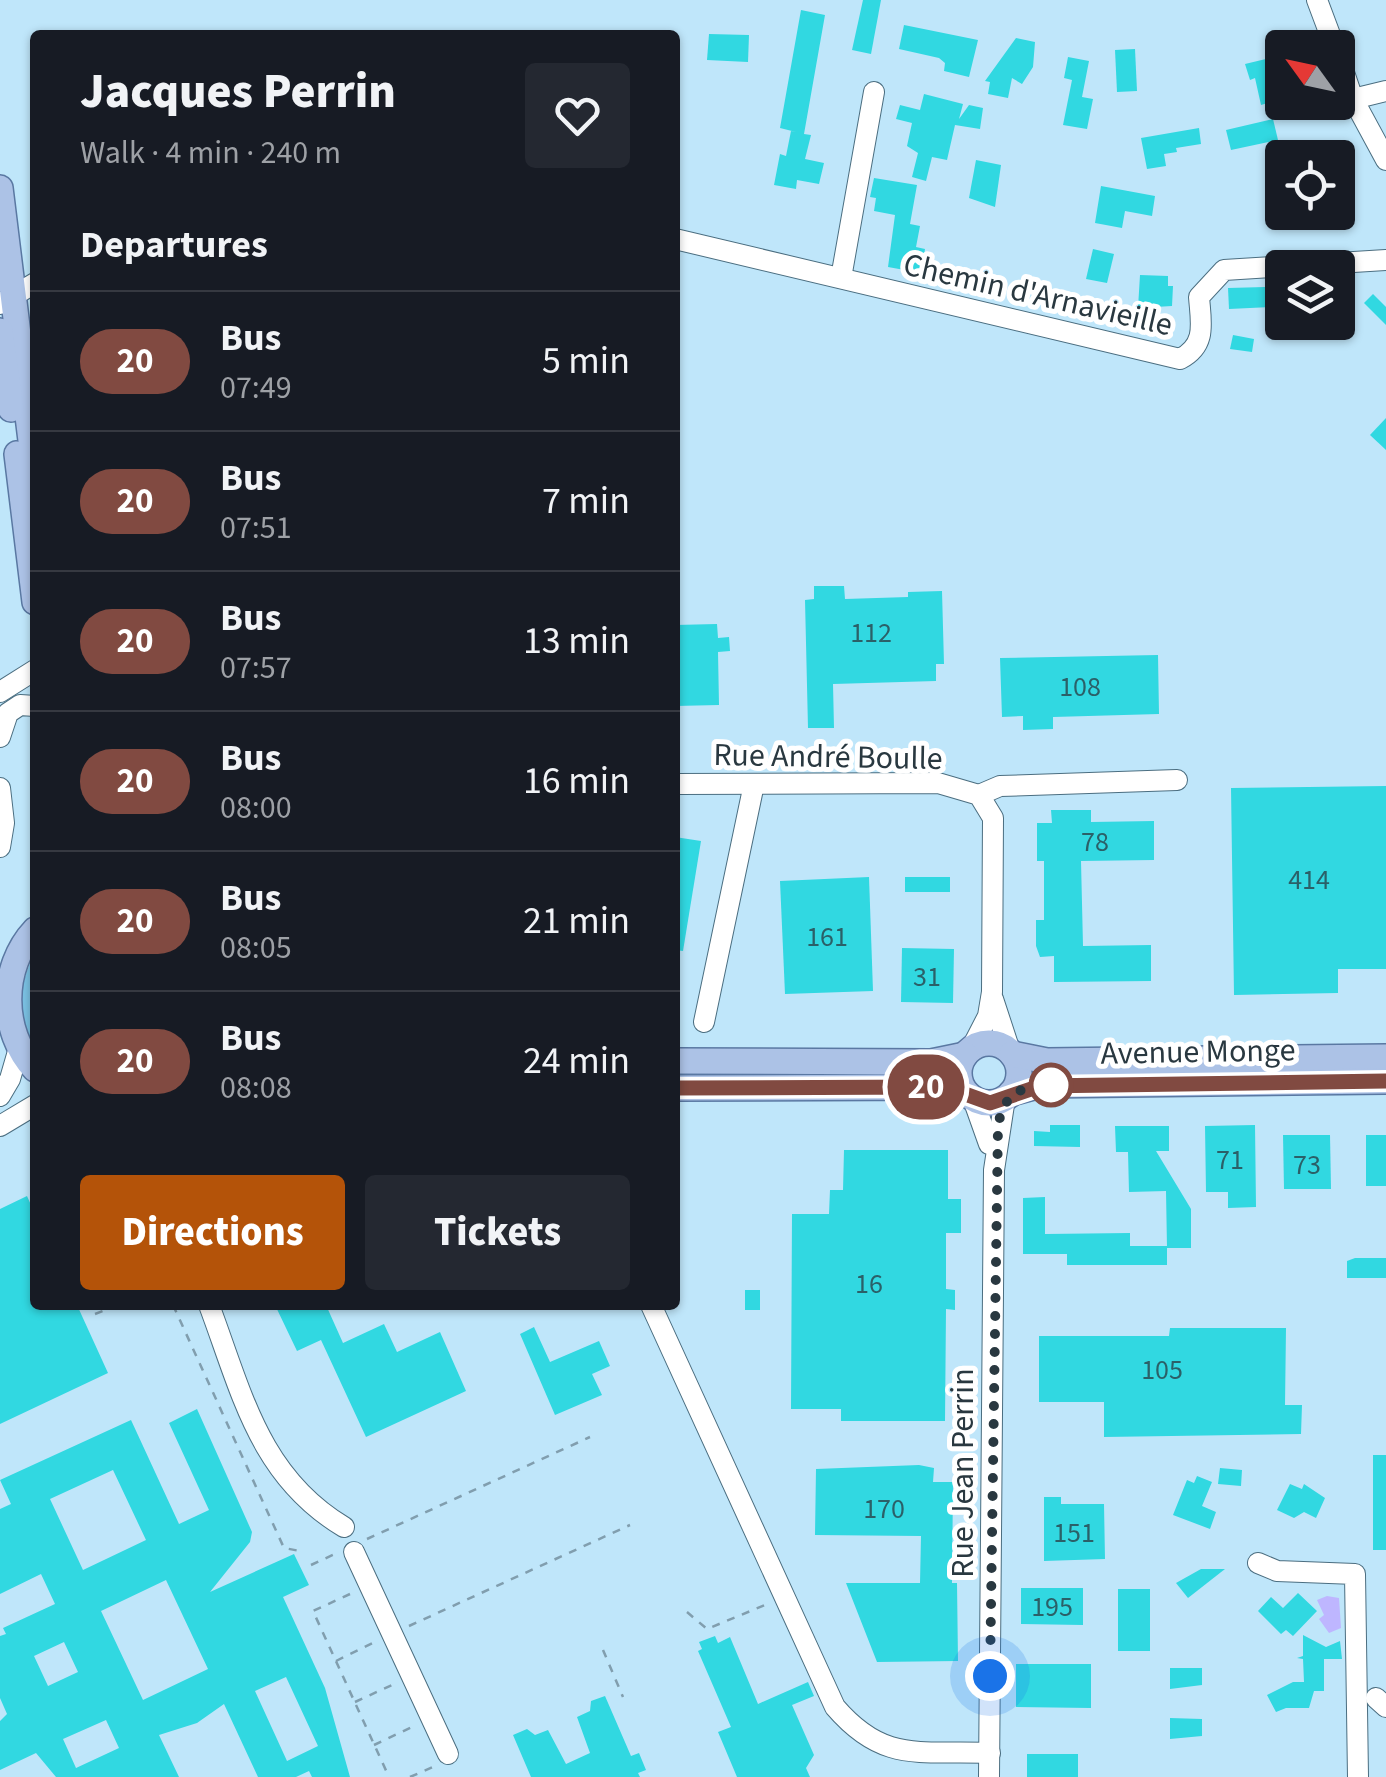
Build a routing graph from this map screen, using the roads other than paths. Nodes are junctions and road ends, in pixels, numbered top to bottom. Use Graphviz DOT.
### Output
graph roads {
  1 [pos="1317,0"];
  2 [pos="1328,30"];
  3 [pos="874,92"];
  4 [pos="1386,92"];
  5 [pos="1355,97"];
  6 [pos="1355,102"];
  7 [pos="1386,160"];
  8 [pos="0,188"];
  9 [pos="680,240"];
  10 [pos="1386,260"];
  11 [pos="841,278"];
  12 [pos="16,294"];
  13 [pos="0,331"];
  14 [pos="30,426"];
  15 [pos="30,563"];
  16 [pos="30,673"];
  17 [pos="0,692"];
  18 [pos="30,706"];
  19 [pos="0,737"];
  20 [pos="1177,780"];
  21 [pos="680,784"];
  22 [pos="754,784"];
  23 [pos="0,788"];
  24 [pos="979,795"];
  25 [pos="0,847"];
  26 [pos="30,935"];
  27 [pos="30,938"];
  28 [pos="0,951"];
  29 [pos="992,992"];
  30 [pos="704,1022"];
  31 [pos="16,1039"];
  32 [pos="968,1052"];
  33 [pos="1011,1053"];
  34 [pos="1386,1057"];
  35 [pos="680,1062"];
  36 [pos="1386,1082"];
  37 [pos="680,1088"];
  38 [pos="0,1096"];
  39 [pos="970,1096"];
  40 [pos="1008,1096"];
  41 [pos="30,1108"];
  42 [pos="0,1126"];
  43 [pos="994,1170"];
  44 [pos="211,1310"];
  45 [pos="653,1310"];
  46 [pos="1258,1563"];
  47 [pos="990,1753"];
  48 [pos="442,1759"];
  49 [pos="989,1777"];
  50 [pos="1358,1777"];
  1 -- 2 [label="street"];
  3 -- 11 [label="street"];
  4 -- 5 [label="street"];
  6 -- 7 [label="street"];
  8 -- 12 [label="main road"];
  9 -- 11 [label="street, Chemin d'Arnavieille"];
  10 -- 11 [label="street, Chemin d'Arnavieille"];
  12 -- 14 [label="main road"];
  13 -- 15 [label="main road"];
  16 -- 17 [label="street"];
  18 -- 19 [label="street"];
  20 -- 24 [label="street, Rue André Boulle"];
  21 -- 22 [label="street, Rue André Boulle"];
  22 -- 24 [label="street, Rue André Boulle"];
  22 -- 30 [label="street"];
  23 -- 25 [label="street"];
  24 -- 29 [label="street, Rue André Boulle"];
  26 -- 28 [label="main road"];
  27 -- 31 [label="main road"];
  29 -- 32 [label="street, Rue André Boulle"];
  29 -- 33 [label="street, Rue André Boulle"];
  31 -- 38 [label="street"];
  32 -- 33 [label="main road"];
  32 -- 35 [label="main road"];
  32 -- 39 [label="main road"];
  33 -- 34 [label="main road, Avenue Monge"];
  33 -- 40 [label="main road"];
  36 -- 40 [label="main road, Avenue Monge"];
  37 -- 39 [label="main road"];
  39 -- 40 [label="main road"];
  39 -- 43 [label="street, Rue Jean Perrin"];
  40 -- 43 [label="street, Rue Jean Perrin"];
  41 -- 42 [label="street"];
  43 -- 47 [label="street, Rue Jean Perrin"];
  44 -- 48 [label="street"];
  45 -- 47 [label="street"];
  46 -- 50 [label="street"];
  47 -- 49 [label="street, Rue Jean Perrin"];
}
